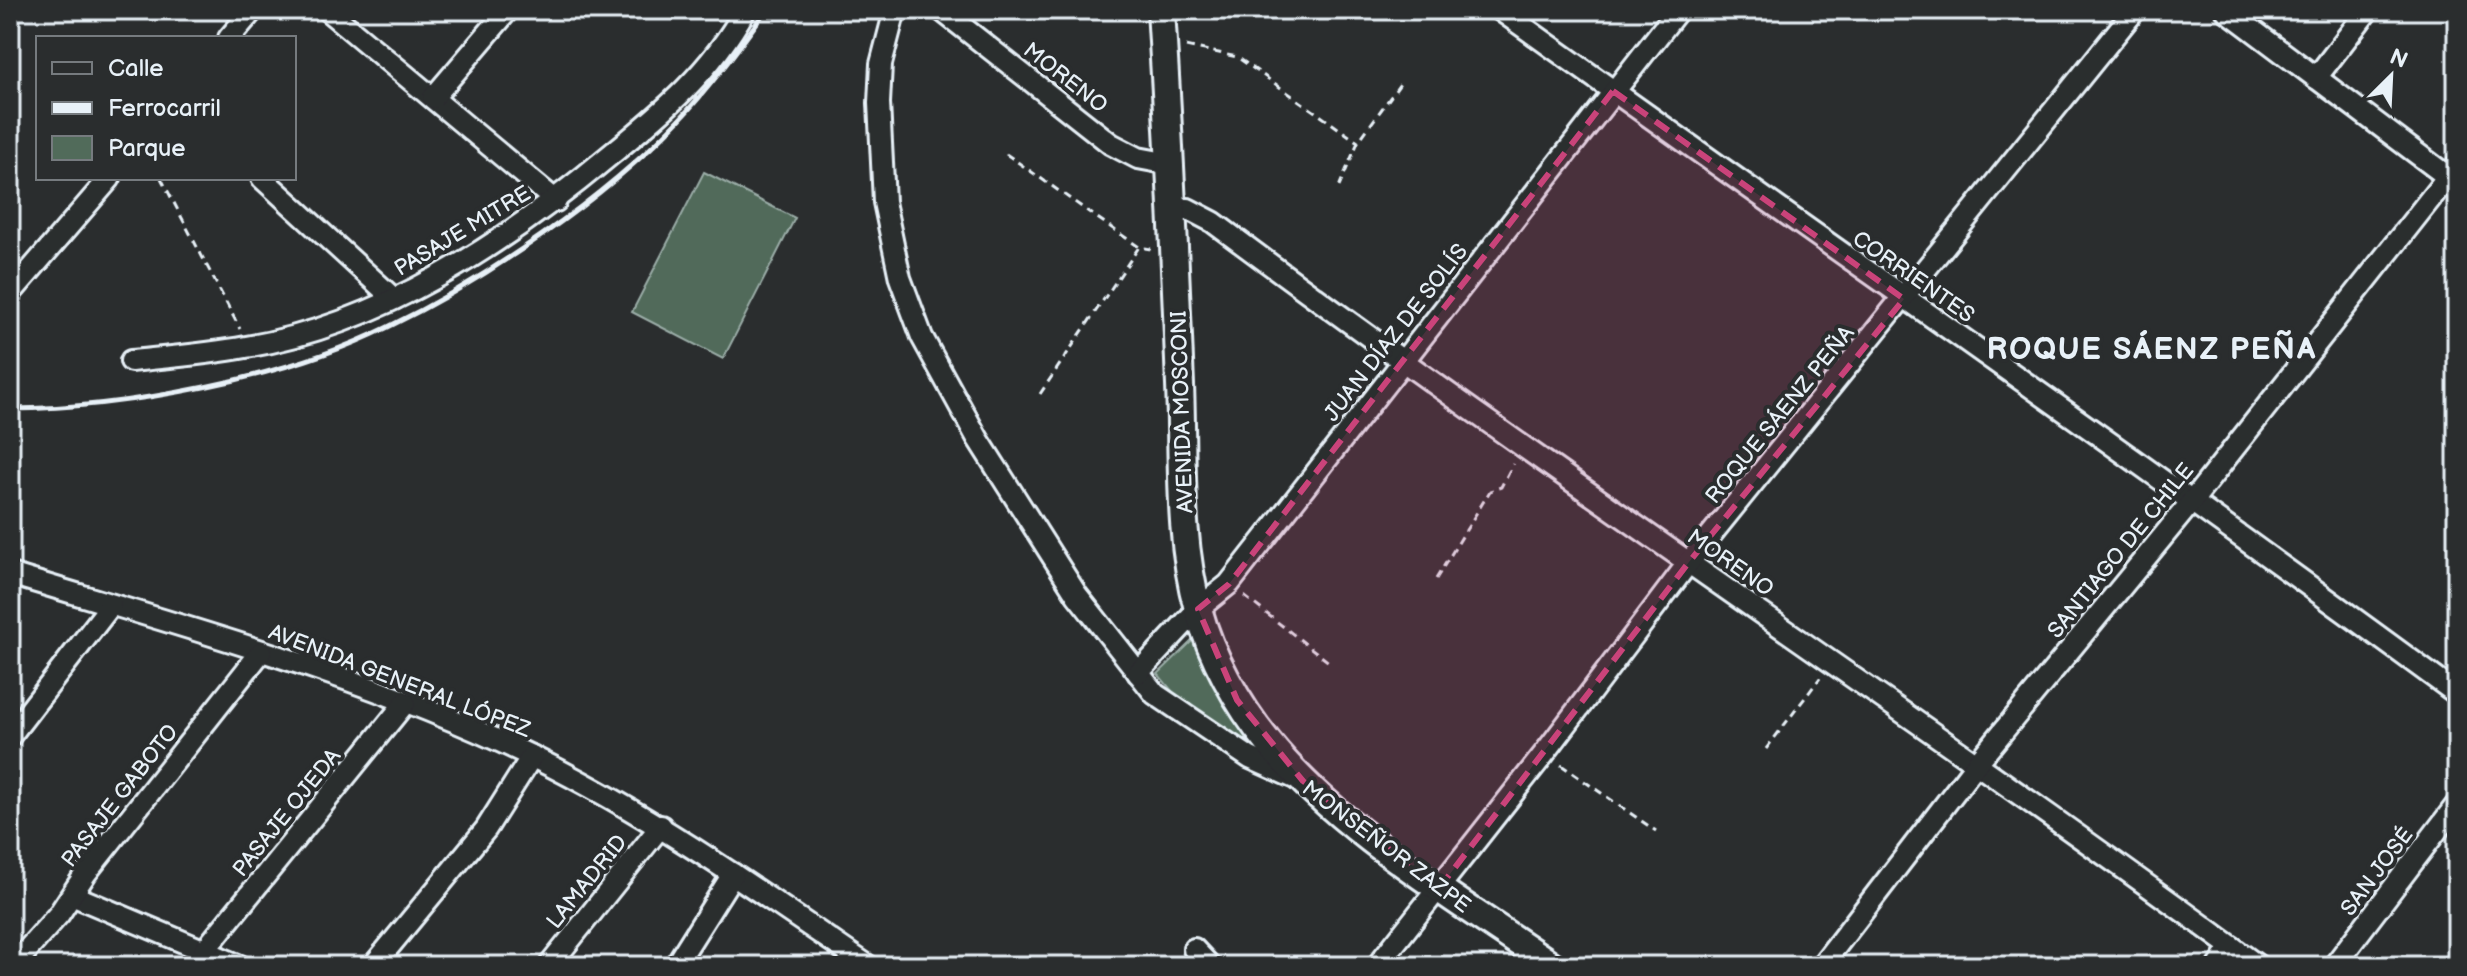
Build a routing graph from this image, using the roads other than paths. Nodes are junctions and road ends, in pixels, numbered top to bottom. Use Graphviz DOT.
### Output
graph roads {
  1 [pos="253,10"];
  2 [pos="327,10"];
  3 [pos="508,10"];
  4 [pos="745,10"];
  5 [pos="895,10"];
  6 [pos="941,10"];
  7 [pos="1161,10"];
  8 [pos="1500,10"];
  9 [pos="1678,10"];
  10 [pos="2135,10"];
  11 [pos="2226,10"];
  12 [pos="2368,10"];
  13 [pos="231,36"];
  14 [pos="2316,78"];
  15 [pos="1613,91"];
  16 [pos="433,98"];
  17 [pos="1170,164"];
  18 [pos="2454,175"];
  19 [pos="108,180"];
  20 [pos="264,180"];
  21 [pos="556,201"];
  22 [pos="1172,209"];
  23 [pos="10,294"];
  24 [pos="394,299"];
  25 [pos="1904,299"];
  26 [pos="131,361"];
  27 [pos="1402,363"];
  28 [pos="2193,500"];
  29 [pos="1689,562"];
  30 [pos="10,574"];
  31 [pos="111,605"];
  32 [pos="1198,609"];
  33 [pos="261,652"];
  34 [pos="1138,673"];
  35 [pos="2457,694"];
  36 [pos="405,703"];
  37 [pos="10,736"];
  38 [pos="532,756"];
  39 [pos="1977,763"];
  40 [pos="1303,781"];
  41 [pos="2457,804"];
  42 [pos="661,826"];
  43 [pos="733,874"];
  44 [pos="1440,887"];
  45 [pos="72,895"];
  46 [pos="2232,947"];
  47 [pos="1194,949"];
  48 [pos="204,951"];
  49 [pos="13,966"];
  50 [pos="240,966"];
  51 [pos="373,966"];
  52 [pos="549,966"];
  53 [pos="675,966"];
  54 [pos="868,966"];
  55 [pos="1210,966"];
  56 [pos="1377,966"];
  57 [pos="1553,966"];
  58 [pos="1821,966"];
  59 [pos="2219,966"];
  60 [pos="2258,966"];
  61 [pos="2334,966"];
  1 -- 13 [label="street"];
  2 -- 16 [label="street"];
  3 -- 16 [label="street"];
  4 -- 21 [label="street, PASAJE MITRE"];
  5 -- 34 [label="street, MONSEÑOR ZAZPE"];
  6 -- 17 [label="street, MORENO"];
  7 -- 17 [label="street, AVENIDA MOSCONI"];
  8 -- 15 [label="street, CORRIENTES"];
  9 -- 15 [label="street, JUAN DÍAZ DE SOLÍS"];
  10 -- 25 [label="street, ROQUE SÁENZ PEÑA"];
  11 -- 14 [label="street"];
  12 -- 14 [label="street"];
  14 -- 18 [label="street"];
  15 -- 25 [label="street, CORRIENTES"];
  15 -- 27 [label="street, JUAN DÍAZ DE SOLÍS"];
  16 -- 21 [label="street"];
  17 -- 22 [label="street, AVENIDA MOSCONI"];
  18 -- 28 [label="street, SANTIAGO DE CHILE"];
  19 -- 23 [label="street"];
  20 -- 24 [label="street"];
  21 -- 24 [label="street, PASAJE MITRE"];
  22 -- 27 [label="street, MORENO"];
  22 -- 32 [label="street, AVENIDA MOSCONI"];
  24 -- 26 [label="street, PASAJE MITRE"];
  25 -- 28 [label="street, CORRIENTES"];
  25 -- 29 [label="street, ROQUE SÁENZ PEÑA"];
  27 -- 29 [label="street, MORENO"];
  27 -- 32 [label="street, JUAN DÍAZ DE SOLÍS"];
  28 -- 35 [label="street, CORRIENTES"];
  28 -- 39 [label="street, SANTIAGO DE CHILE"];
  29 -- 39 [label="street, MORENO"];
  29 -- 44 [label="street, ROQUE SÁENZ PEÑA"];
  30 -- 31 [label="street, AVENIDA GENERAL LÓPEZ"];
  31 -- 33 [label="street, AVENIDA GENERAL LÓPEZ"];
  31 -- 37 [label="street"];
  32 -- 34 [label="street, JUAN DÍAZ DE SOLÍS"];
  32 -- 40 [label="street, AVENIDA MOSCONI"];
  33 -- 36 [label="street, AVENIDA GENERAL LÓPEZ"];
  33 -- 45 [label="street, PASAJE GABOTO"];
  34 -- 40 [label="street, MONSEÑOR ZAZPE"];
  36 -- 38 [label="street, AVENIDA GENERAL LÓPEZ"];
  36 -- 48 [label="street, PASAJE OJEDA"];
  38 -- 42 [label="street, AVENIDA GENERAL LÓPEZ"];
  38 -- 51 [label="street"];
  39 -- 46 [label="street, MORENO"];
  39 -- 58 [label="street, SANTIAGO DE CHILE"];
  40 -- 44 [label="street, MONSEÑOR ZAZPE"];
  41 -- 61 [label="street, SAN JOSÉ"];
  42 -- 43 [label="street, AVENIDA GENERAL LÓPEZ"];
  42 -- 52 [label="street, LAMADRID"];
  43 -- 53 [label="street"];
  43 -- 54 [label="street, AVENIDA GENERAL LÓPEZ"];
  44 -- 56 [label="street, ROQUE SÁENZ PEÑA"];
  44 -- 57 [label="street, MONSEÑOR ZAZPE"];
  45 -- 48 [label="street"];
  45 -- 49 [label="street, PASAJE GABOTO"];
  46 -- 59 [label="street"];
  46 -- 60 [label="street, MORENO"];
  47 -- 55 [label="street"];
  48 -- 50 [label="street"];
}
